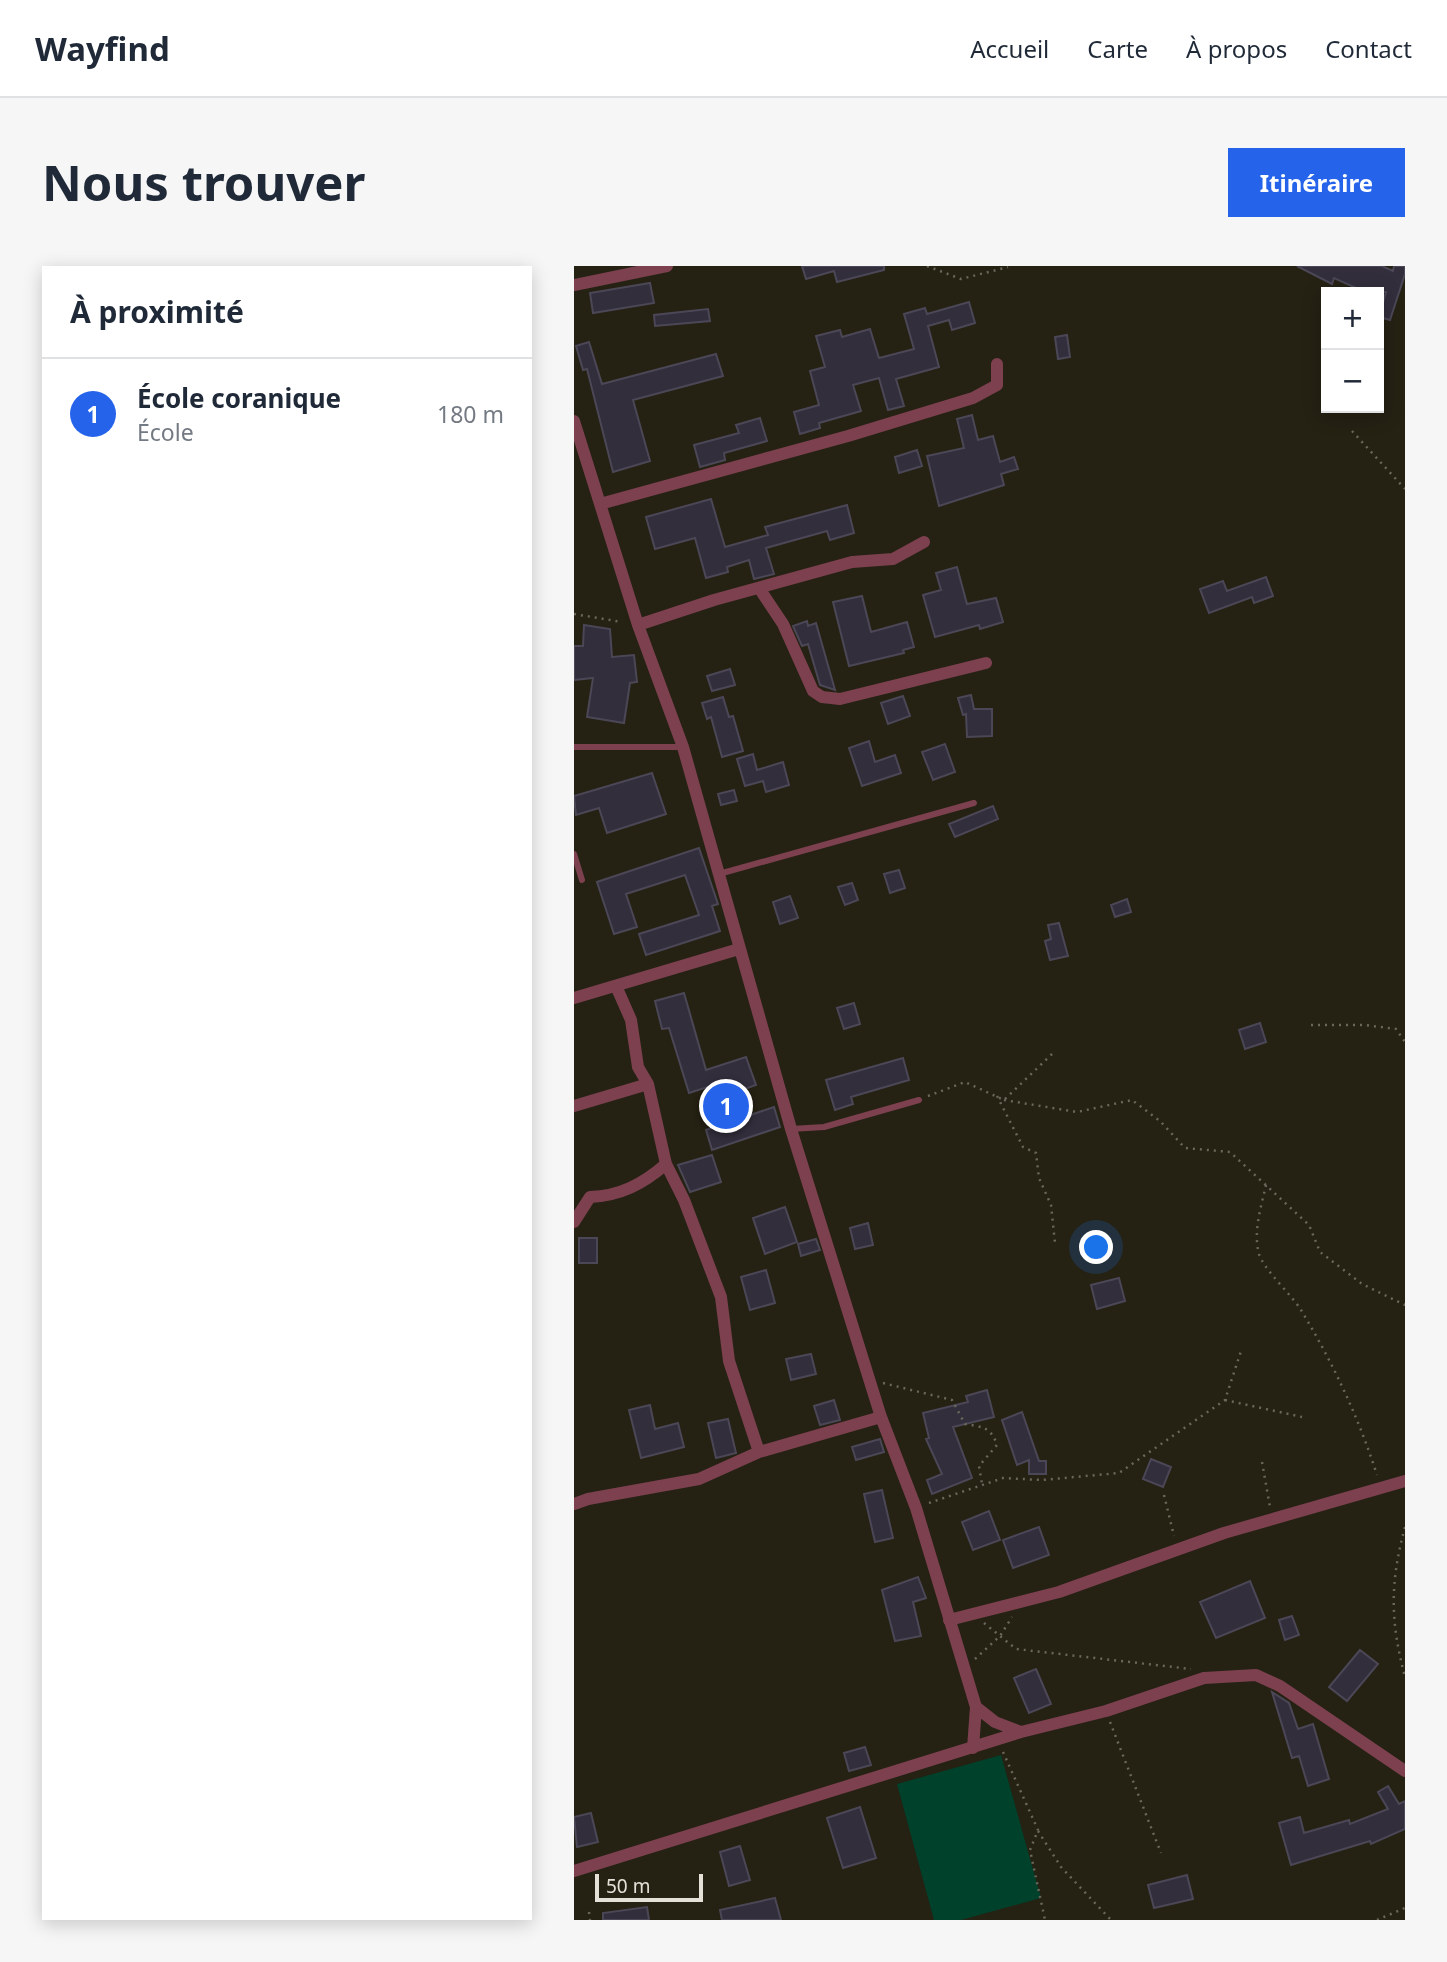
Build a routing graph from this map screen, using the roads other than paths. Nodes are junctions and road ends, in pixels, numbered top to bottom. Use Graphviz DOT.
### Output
graph roads {
  1 [pos="667,266"];
  2 [pos="648,268"];
  3 [pos="574,285"];
  4 [pos="997,364"];
  5 [pos="574,421"];
  6 [pos="600,504"];
  7 [pos="924,542"];
  8 [pos="759,588"];
  9 [pos="638,625"];
  10 [pos="986,663"];
  11 [pos="574,747"];
  12 [pos="683,747"];
  13 [pos="974,803"];
  14 [pos="574,854"];
  15 [pos="719,874"];
  16 [pos="582,880"];
  17 [pos="740,949"];
  18 [pos="616,986"];
  19 [pos="574,998"];
  20 [pos="648,1084"];
  21 [pos="919,1100"];
  22 [pos="574,1106"];
  23 [pos="790,1129"];
  24 [pos="666,1164"];
  25 [pos="574,1222"];
  26 [pos="881,1417"];
  27 [pos="759,1452"];
  28 [pos="1405,1481"];
  29 [pos="574,1504"];
  30 [pos="949,1620"];
  31 [pos="976,1707"];
  32 [pos="1021,1732"];
  33 [pos="973,1748"];
  34 [pos="1405,1771"];
  35 [pos="574,1871"];
  1 -- 2 [label="street"];
  2 -- 3 [label="street"];
  4 -- 6 [label="street"];
  5 -- 6 [label="street"];
  6 -- 9 [label="street"];
  7 -- 8 [label="street"];
  8 -- 9 [label="street"];
  8 -- 10 [label="street"];
  9 -- 12 [label="street"];
  11 -- 12 [label="lane"];
  12 -- 15 [label="street"];
  13 -- 15 [label="lane"];
  14 -- 16 [label="lane"];
  15 -- 17 [label="street"];
  17 -- 18 [label="street"];
  17 -- 23 [label="street"];
  18 -- 19 [label="street"];
  18 -- 20 [label="street"];
  20 -- 22 [label="street"];
  20 -- 24 [label="street"];
  21 -- 23 [label="lane"];
  23 -- 26 [label="street"];
  24 -- 25 [label="street"];
  24 -- 27 [label="street"];
  26 -- 27 [label="street"];
  26 -- 30 [label="street"];
  27 -- 29 [label="street"];
  28 -- 30 [label="street"];
  30 -- 31 [label="street"];
  31 -- 32 [label="street"];
  31 -- 33 [label="street"];
  32 -- 33 [label="street"];
  32 -- 34 [label="street"];
  33 -- 35 [label="street"];
}
